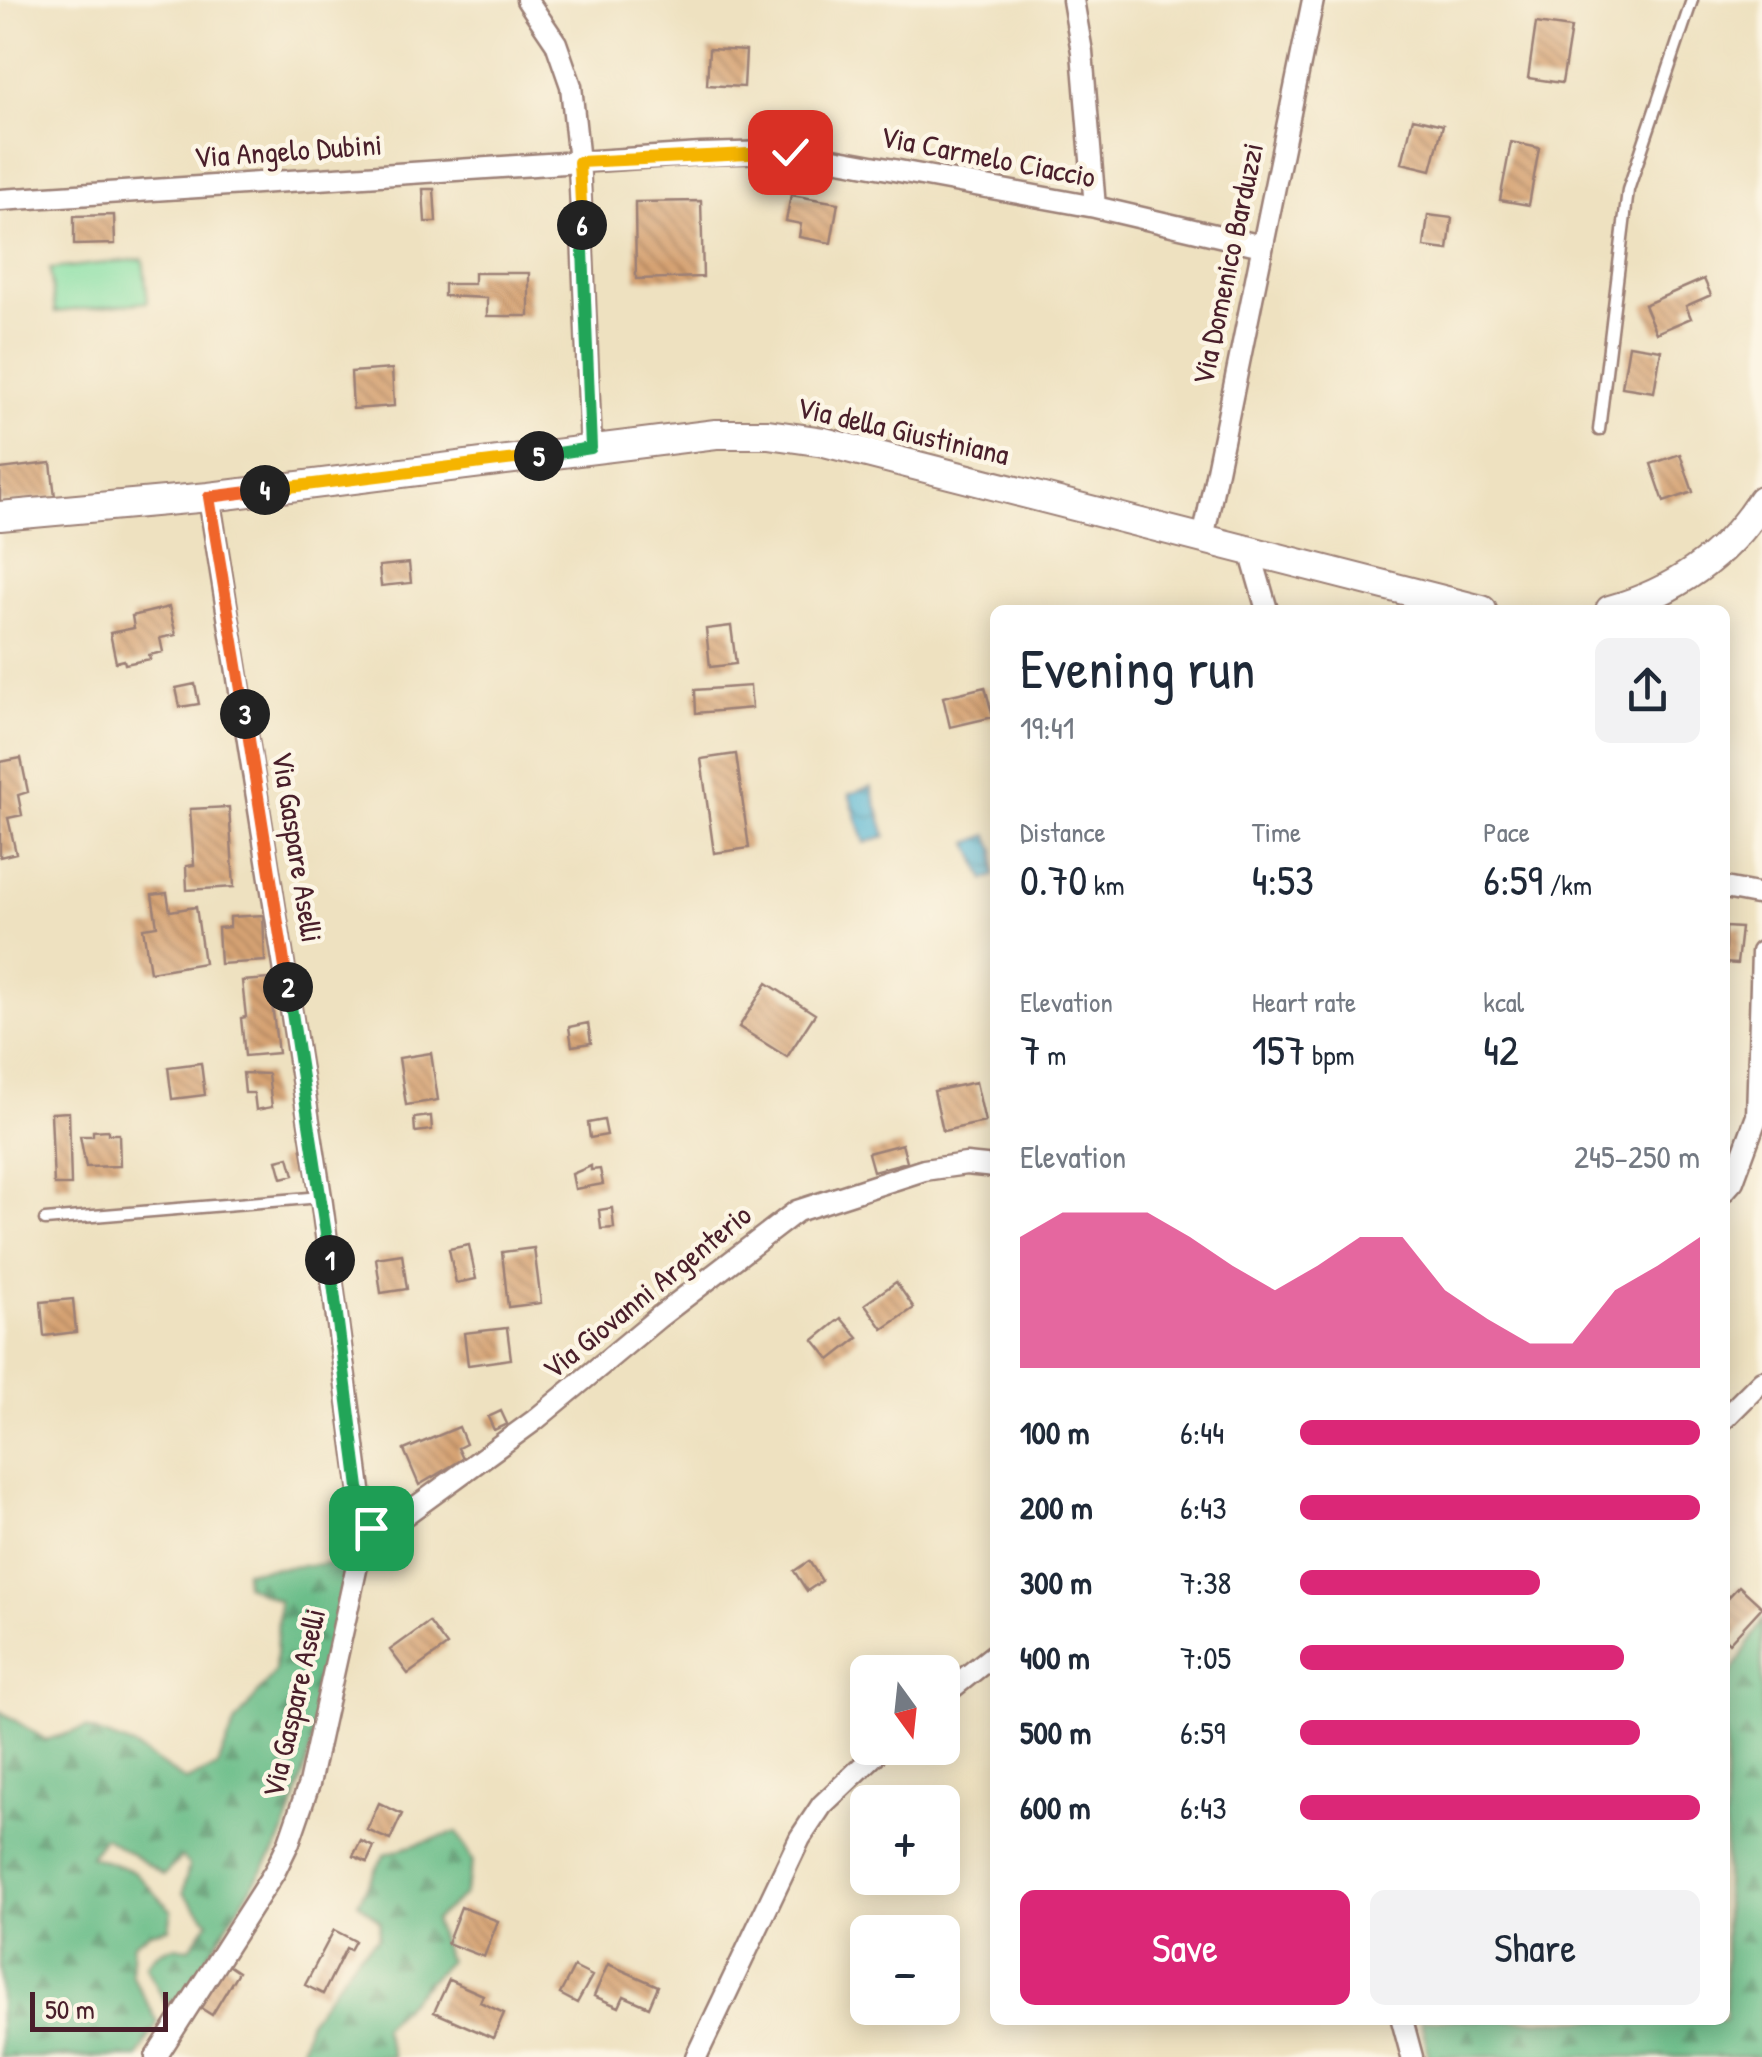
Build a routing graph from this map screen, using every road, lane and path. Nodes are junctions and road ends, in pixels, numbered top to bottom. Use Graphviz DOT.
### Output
graph roads {
  1 [pos="527,0"];
  2 [pos="1073,0"];
  3 [pos="1312,0"];
  4 [pos="1692,0"];
  5 [pos="579,162"];
  6 [pos="0,200"];
  7 [pos="1095,208"];
  8 [pos="1262,246"];
  9 [pos="1599,430"];
  10 [pos="591,448"];
  11 [pos="209,497"];
  12 [pos="1762,500"];
  13 [pos="0,516"];
  14 [pos="1203,539"];
  15 [pos="1250,551"];
  16 [pos="1266,605"];
  17 [pos="1462,605"];
  18 [pos="1624,605"];
  19 [pos="1730,889"];
  20 [pos="1762,894"];
  21 [pos="1762,952"];
  22 [pos="990,1166"];
  23 [pos="1730,1185"];
  24 [pos="321,1197"];
  25 [pos="45,1220"];
  26 [pos="1762,1380"];
  27 [pos="1730,1413"];
  28 [pos="364,1527"];
  29 [pos="990,1658"];
  30 [pos="960,1682"];
  31 [pos="864,1765"];
  32 [pos="1403,2025"];
  33 [pos="156,2057"];
  34 [pos="696,2057"];
  35 [pos="1412,2057"];
  1 -- 5 [label="street"];
  2 -- 7 [label="street"];
  3 -- 8 [label="street, Via Domenico Barduzzi"];
  4 -- 9 [label="lane"];
  5 -- 6 [label="street, Via Angelo Dubini"];
  5 -- 7 [label="street, Via Carmelo Ciaccio"];
  5 -- 10 [label="street"];
  7 -- 8 [label="street, Via Carmelo Ciaccio"];
  8 -- 14 [label="street, Via Domenico Barduzzi"];
  10 -- 11 [label="street, Via della Giustiniana"];
  10 -- 14 [label="street, Via della Giustiniana"];
  11 -- 13 [label="street, Via della Giustiniana"];
  11 -- 24 [label="street, Via Gaspare Aselli"];
  12 -- 18 [label="street"];
  14 -- 15 [label="street, Via della Giustiniana"];
  15 -- 16 [label="street"];
  15 -- 17 [label="street, Via della Giustiniana"];
  19 -- 20 [label="street"];
  21 -- 23 [label="street"];
  22 -- 28 [label="street, Via Giovanni Argenterio"];
  24 -- 25 [label="lane"];
  24 -- 28 [label="street, Via Gaspare Aselli"];
  26 -- 27 [label="street"];
  28 -- 33 [label="street, Via Gaspare Aselli"];
  29 -- 30 [label="street"];
  31 -- 34 [label="street"];
  32 -- 35 [label="street"];
}
